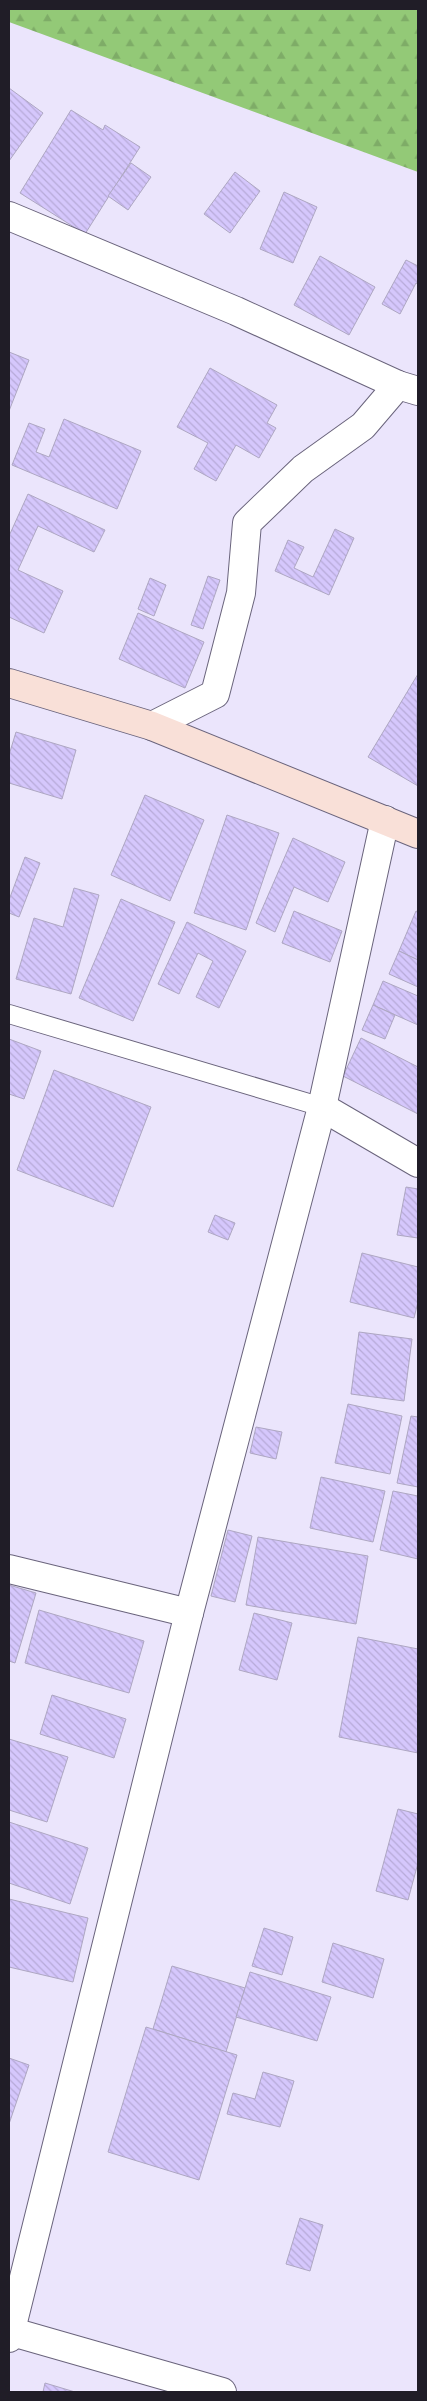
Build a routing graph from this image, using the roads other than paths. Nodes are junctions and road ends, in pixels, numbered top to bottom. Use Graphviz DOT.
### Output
graph roads {
  1 [pos="9,216"];
  2 [pos="408,388"];
  3 [pos="9,683"];
  4 [pos="152,726"];
  5 [pos="385,820"];
  6 [pos="418,834"];
  7 [pos="9,1014"];
  8 [pos="322,1107"];
  9 [pos="418,1163"];
  10 [pos="9,1569"];
  11 [pos="189,1613"];
  12 [pos="9,2333"];
  13 [pos="222,2392"];
  1 -- 2 [label="street"];
  2 -- 4 [label="street"];
  3 -- 4 [label="street"];
  4 -- 5 [label="street"];
  5 -- 6 [label="street"];
  5 -- 8 [label="street"];
  7 -- 8 [label="lane"];
  8 -- 9 [label="street"];
  8 -- 11 [label="street"];
  10 -- 11 [label="street"];
  11 -- 12 [label="street"];
  12 -- 13 [label="street"];
}
